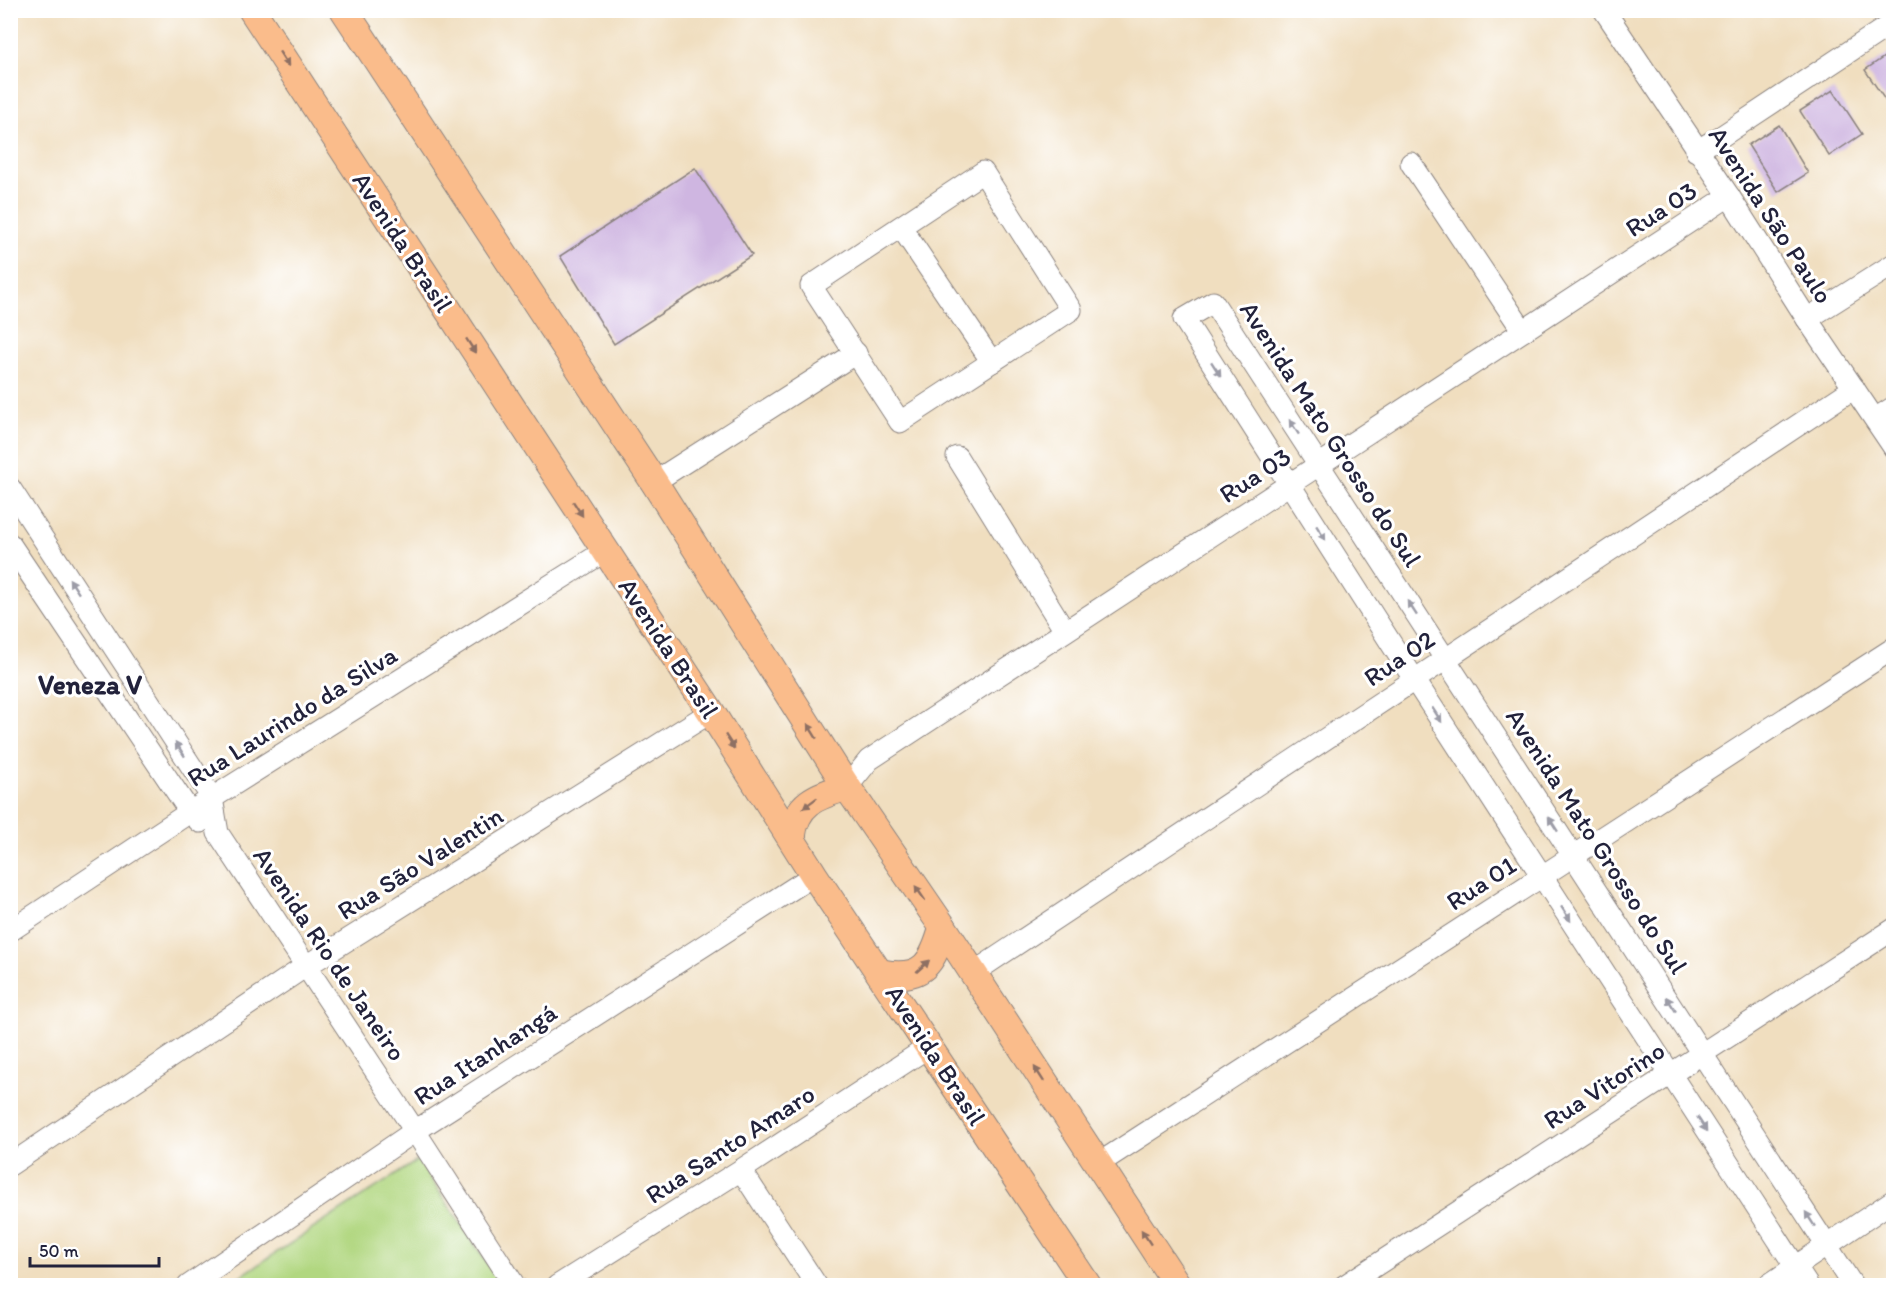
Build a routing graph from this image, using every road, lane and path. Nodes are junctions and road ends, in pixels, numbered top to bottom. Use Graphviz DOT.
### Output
graph roads {
  1 [pos="252,10"];
  2 [pos="344,10"];
  3 [pos="1604,10"];
  4 [pos="1893,22"];
  5 [pos="1696,150"];
  6 [pos="1411,162"];
  7 [pos="1729,196"];
  8 [pos="901,227"];
  9 [pos="1893,264"];
  10 [pos="1807,320"];
  11 [pos="1523,331"];
  12 [pos="856,353"];
  13 [pos="992,362"];
  14 [pos="1854,388"];
  15 [pos="1893,406"];
  16 [pos="1875,419"];
  17 [pos="1893,448"];
  18 [pos="957,457"];
  19 [pos="1319,465"];
  20 [pos="654,483"];
  21 [pos="1290,484"];
  22 [pos="10,488"];
  23 [pos="10,544"];
  24 [pos="605,551"];
  25 [pos="1065,631"];
  26 [pos="1893,648"];
  27 [pos="1446,660"];
  28 [pos="1415,680"];
  29 [pos="711,712"];
  30 [pos="847,787"];
  31 [pos="212,798"];
  32 [pos="190,812"];
  33 [pos="218,833"];
  34 [pos="792,837"];
  35 [pos="1574,856"];
  36 [pos="814,875"];
  37 [pos="1542,876"];
  38 [pos="943,927"];
  39 [pos="1893,929"];
  40 [pos="10,931"];
  41 [pos="306,966"];
  42 [pos="882,973"];
  43 [pos="973,974"];
  44 [pos="930,1046"];
  45 [pos="1703,1053"];
  46 [pos="1670,1075"];
  47 [pos="415,1131"];
  48 [pos="1098,1164"];
  49 [pos="10,1165"];
  50 [pos="741,1170"];
  51 [pos="1893,1200"];
  52 [pos="1828,1246"];
  53 [pos="1795,1267"];
  54 [pos="202,1282"];
  55 [pos="515,1286"];
  56 [pos="557,1286"];
  57 [pos="817,1286"];
  58 [pos="1088,1286"];
  59 [pos="1178,1286"];
  60 [pos="1344,1286"];
  61 [pos="1767,1286"];
  62 [pos="1808,1286"];
  63 [pos="1853,1286"];
  1 -- 24 [label="main road, Avenida Brasil, one-way"];
  2 -- 20 [label="main road"];
  3 -- 5 [label="street, Avenida São Paulo"];
  4 -- 5 [label="street"];
  5 -- 7 [label="street, Avenida São Paulo"];
  6 -- 11 [label="street"];
  7 -- 10 [label="street, Avenida São Paulo"];
  7 -- 11 [label="street, Rua 03"];
  8 -- 12 [label="street"];
  8 -- 13 [label="street"];
  8 -- 13 [label="street"];
  9 -- 10 [label="street"];
  10 -- 14 [label="street, Avenida São Paulo"];
  11 -- 19 [label="street, Rua 03"];
  12 -- 13 [label="street"];
  12 -- 20 [label="street"];
  14 -- 16 [label="street, Avenida São Paulo"];
  14 -- 27 [label="street, Rua 02"];
  15 -- 16 [label="street"];
  16 -- 17 [label="street, Avenida São Paulo"];
  18 -- 25 [label="street"];
  19 -- 21 [label="street, Rua 03"];
  19 -- 21 [label="street, Avenida Mato Grosso do Sul, one-way"];
  27 -- 19 [label="street, Avenida Mato Grosso do Sul, one-way"];
  30 -- 20 [label="main road, one-way"];
  21 -- 25 [label="street, Rua 03"];
  21 -- 28 [label="street, Avenida Mato Grosso do Sul, one-way"];
  31 -- 22 [label="street, one-way"];
  23 -- 32 [label="street, Avenida Rio de Janeiro"];
  24 -- 29 [label="main road, Avenida Brasil"];
  24 -- 31 [label="street, Rua Laurindo da Silva"];
  25 -- 30 [label="street, Rua 03"];
  26 -- 35 [label="street, Rua 01"];
  27 -- 28 [label="street, Rua 02"];
  35 -- 27 [label="street, Avenida Mato Grosso do Sul, one-way"];
  28 -- 37 [label="street, Avenida Mato Grosso do Sul, one-way"];
  28 -- 43 [label="street, Rua 02"];
  29 -- 34 [label="main road, Avenida Brasil, one-way"];
  29 -- 41 [label="street, Rua São Valentin"];
  30 -- 34 [label="main road, one-way"];
  38 -- 30 [label="main road, one-way"];
  31 -- 32 [label="street, Rua Laurindo da Silva"];
  31 -- 33 [label="street, Avenida Rio de Janeiro"];
  32 -- 33 [label="street, Avenida Rio de Janeiro"];
  32 -- 40 [label="street, Rua Laurindo da Silva"];
  33 -- 41 [label="street, Avenida Rio de Janeiro"];
  34 -- 36 [label="main road, Avenida Brasil"];
  35 -- 37 [label="street, Rua 01"];
  45 -- 35 [label="street, Avenida Mato Grosso do Sul, one-way"];
  36 -- 42 [label="main road, Avenida Brasil"];
  36 -- 47 [label="street, Rua Itanhangá"];
  37 -- 46 [label="street, Avenida Mato Grosso do Sul, one-way"];
  37 -- 48 [label="street, Rua 01"];
  42 -- 38 [label="main road, one-way"];
  38 -- 43 [label="main road"];
  39 -- 45 [label="street, Rua Vitorino"];
  41 -- 47 [label="street, Avenida Rio de Janeiro"];
  41 -- 49 [label="street, Rua São Valentin"];
  42 -- 44 [label="main road, Avenida Brasil"];
  48 -- 43 [label="main road, one-way"];
  44 -- 50 [label="street, Rua Santo Amaro"];
  44 -- 58 [label="main road, Avenida Brasil"];
  45 -- 46 [label="street, Rua Vitorino"];
  52 -- 45 [label="street, Avenida Mato Grosso do Sul, one-way"];
  46 -- 53 [label="street, Avenida Mato Grosso do Sul, one-way"];
  46 -- 60 [label="street, Rua Vitorino"];
  47 -- 54 [label="street, Rua Itanhangá"];
  47 -- 55 [label="street, Avenida Rio de Janeiro"];
  59 -- 48 [label="main road, one-way"];
  50 -- 56 [label="street, Rua Santo Amaro"];
  50 -- 57 [label="street"];
  51 -- 52 [label="street"];
  52 -- 53 [label="street"];
  52 -- 63 [label="street, Avenida Mato Grosso do Sul"];
  53 -- 61 [label="street"];
  53 -- 62 [label="street, Avenida Mato Grosso do Sul"];
}
